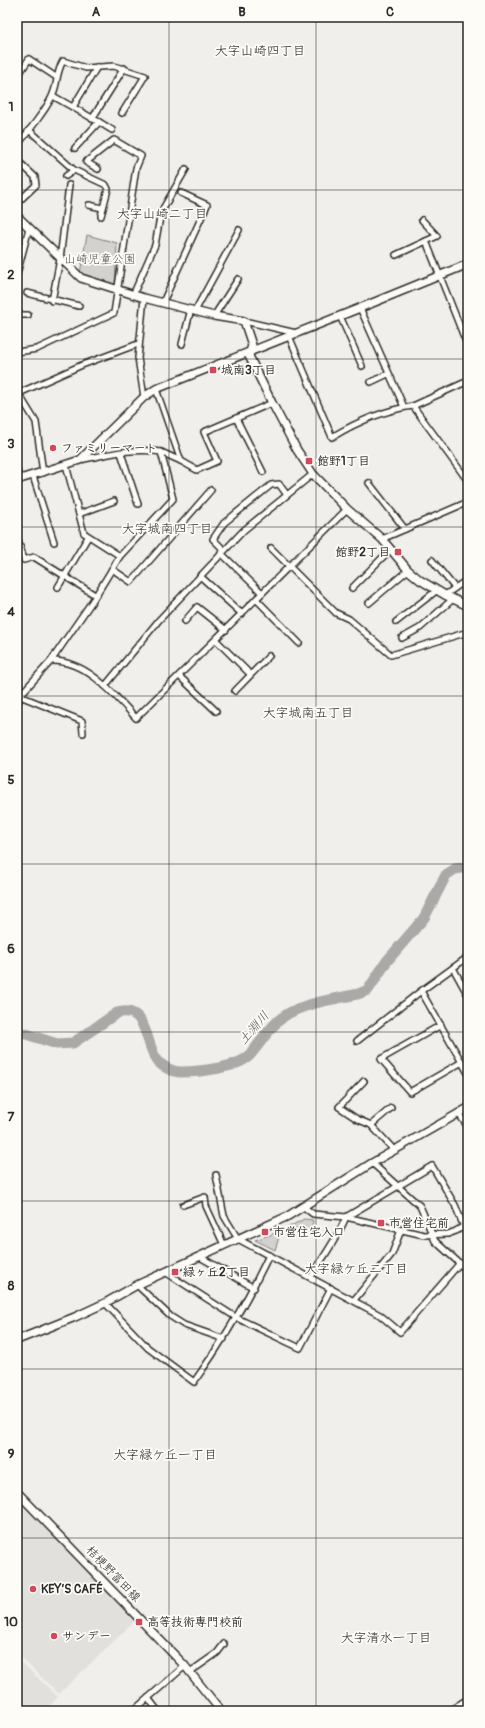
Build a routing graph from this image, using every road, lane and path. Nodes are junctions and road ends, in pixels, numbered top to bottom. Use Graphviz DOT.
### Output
graph roads {
  1 [pos="96,67"];
  2 [pos="124,68"];
  3 [pos="19,71"];
  4 [pos="17,77"];
  5 [pos="56,77"];
  6 [pos="52,96"];
  7 [pos="73,107"];
  8 [pos="122,113"];
  9 [pos="92,119"];
  10 [pos="99,122"];
  11 [pos="29,130"];
  12 [pos="112,130"];
  13 [pos="17,145"];
  14 [pos="75,148"];
  15 [pos="17,160"];
  16 [pos="98,169"];
  17 [pos="186,169"];
  18 [pos="74,170"];
  19 [pos="66,176"];
  20 [pos="69,185"];
  21 [pos="181,193"];
  22 [pos="17,204"];
  23 [pos="89,205"];
  24 [pos="102,208"];
  25 [pos="17,216"];
  26 [pos="101,216"];
  27 [pos="422,220"];
  28 [pos="29,228"];
  29 [pos="239,230"];
  30 [pos="426,241"];
  31 [pos="396,255"];
  32 [pos="60,259"];
  33 [pos="468,264"];
  34 [pos="17,274"];
  35 [pos="439,274"];
  36 [pos="238,279"];
  37 [pos="117,291"];
  38 [pos="27,293"];
  39 [pos="133,295"];
  40 [pos="144,298"];
  41 [pos="52,301"];
  42 [pos="163,302"];
  43 [pos="79,306"];
  44 [pos="360,308"];
  45 [pos="193,310"];
  46 [pos="17,315"];
  47 [pos="28,316"];
  48 [pos="214,316"];
  49 [pos="340,316"];
  50 [pos="244,321"];
  51 [pos="297,333"];
  52 [pos="289,336"];
  53 [pos="138,344"];
  54 [pos="182,344"];
  55 [pos="468,347"];
  56 [pos="250,351"];
  57 [pos="17,352"];
  58 [pos="362,366"];
  59 [pos="388,374"];
  60 [pos="468,381"];
  61 [pos="371,382"];
  62 [pos="156,389"];
  63 [pos="17,393"];
  64 [pos="144,397"];
  65 [pos="272,403"];
  66 [pos="413,406"];
  67 [pos="404,407"];
  68 [pos="236,418"];
  69 [pos="161,452"];
  70 [pos="121,453"];
  71 [pos="80,460"];
  72 [pos="180,461"];
  73 [pos="66,466"];
  74 [pos="17,470"];
  75 [pos="43,472"];
  76 [pos="263,472"];
  77 [pos="313,474"];
  78 [pos="32,476"];
  79 [pos="18,479"];
  80 [pos="468,481"];
  81 [pos="369,483"];
  82 [pos="211,490"];
  83 [pos="287,495"];
  84 [pos="114,501"];
  85 [pos="468,502"];
  86 [pos="138,504"];
  87 [pos="347,509"];
  88 [pos="79,514"];
  89 [pos="405,529"];
  90 [pos="17,536"];
  91 [pos="88,536"];
  92 [pos="382,539"];
  93 [pos="54,542"];
  94 [pos="271,548"];
  95 [pos="391,549"];
  96 [pos="223,551"];
  97 [pos="120,556"];
  98 [pos="432,560"];
  99 [pos="289,566"];
  100 [pos="112,569"];
  101 [pos="408,570"];
  102 [pos="64,575"];
  103 [pos="200,576"];
  104 [pos="468,579"];
  105 [pos="58,587"];
  106 [pos="352,588"];
  107 [pos="455,588"];
  108 [pos="436,591"];
  109 [pos="262,593"];
  110 [pos="96,595"];
  111 [pos="445,595"];
  112 [pos="256,599"];
  113 [pos="452,599"];
  114 [pos="369,603"];
  115 [pos="468,606"];
  116 [pos="242,614"];
  117 [pos="186,621"];
  118 [pos="396,622"];
  119 [pos="226,630"];
  120 [pos="468,632"];
  121 [pos="402,638"];
  122 [pos="216,640"];
  123 [pos="299,643"];
  124 [pos="269,656"];
  125 [pos="51,661"];
  126 [pos="250,674"];
  127 [pos="179,676"];
  128 [pos="105,686"];
  129 [pos="234,691"];
  130 [pos="20,696"];
  131 [pos="17,704"];
  132 [pos="216,711"];
  133 [pos="83,733"];
  134 [pos="468,957"];
  135 [pos="452,968"];
  136 [pos="421,991"];
  137 [pos="468,995"];
  138 [pos="441,1026"];
  139 [pos="357,1041"];
  140 [pos="462,1062"];
  141 [pos="468,1073"];
  142 [pos="364,1081"];
  143 [pos="391,1108"];
  144 [pos="468,1108"];
  145 [pos="458,1113"];
  146 [pos="371,1125"];
  147 [pos="468,1127"];
  148 [pos="394,1150"];
  149 [pos="372,1163"];
  150 [pos="216,1175"];
  151 [pos="398,1185"];
  152 [pos="183,1205"];
  153 [pos="304,1207"];
  154 [pos="346,1217"];
  155 [pos="466,1225"];
  156 [pos="401,1230"];
  157 [pos="433,1236"];
  158 [pos="238,1239"];
  159 [pos="224,1245"];
  160 [pos="269,1255"];
  161 [pos="200,1257"];
  162 [pos="460,1263"];
  163 [pos="468,1270"];
  164 [pos="165,1272"];
  165 [pos="311,1277"];
  166 [pos="137,1285"];
  167 [pos="254,1288"];
  168 [pos="331,1288"];
  169 [pos="354,1300"];
  170 [pos="105,1303"];
  171 [pos="237,1318"];
  172 [pos="224,1339"];
  173 [pos="17,1340"];
  174 [pos="17,1492"];
  175 [pos="224,1644"];
  176 [pos="188,1669"];
  177 [pos="148,1698"];
  178 [pos="468,1700"];
  179 [pos="133,1711"];
  180 [pos="158,1711"];
  181 [pos="221,1711"];
  182 [pos="451,1711"];
  1 -- 2 [label="street"];
  1 -- 5 [label="street"];
  1 -- 7 [label="street"];
  2 -- 8 [label="street"];
  2 -- 9 [label="street"];
  3 -- 4 [label="street"];
  3 -- 5 [label="street"];
  5 -- 6 [label="street"];
  6 -- 7 [label="street"];
  6 -- 11 [label="street"];
  7 -- 9 [label="street"];
  9 -- 10 [label="street"];
  10 -- 12 [label="street"];
  10 -- 14 [label="street"];
  11 -- 13 [label="street"];
  11 -- 18 [label="street"];
  15 -- 22 [label="street"];
  16 -- 37 [label="street"];
  17 -- 39 [label="street"];
  18 -- 19 [label="street"];
  18 -- 24 [label="street"];
  20 -- 32 [label="street"];
  21 -- 42 [label="street"];
  23 -- 24 [label="street"];
  24 -- 26 [label="street"];
  25 -- 28 [label="street"];
  27 -- 30 [label="street"];
  28 -- 32 [label="street"];
  28 -- 34 [label="street"];
  29 -- 45 [label="street"];
  30 -- 31 [label="street"];
  30 -- 35 [label="street"];
  32 -- 37 [label="street"];
  32 -- 41 [label="street"];
  33 -- 35 [label="street"];
  35 -- 44 [label="street"];
  35 -- 55 [label="street"];
  36 -- 48 [label="street"];
  37 -- 39 [label="street"];
  37 -- 57 [label="street"];
  38 -- 41 [label="street"];
  39 -- 40 [label="street"];
  40 -- 42 [label="street"];
  40 -- 53 [label="street"];
  41 -- 43 [label="street"];
  42 -- 45 [label="street"];
  44 -- 49 [label="street"];
  44 -- 59 [label="street"];
  45 -- 48 [label="street"];
  45 -- 54 [label="street"];
  46 -- 47 [label="street"];
  48 -- 50 [label="street"];
  49 -- 51 [label="street"];
  49 -- 58 [label="street"];
  50 -- 51 [label="street"];
  50 -- 56 [label="street"];
  51 -- 52 [label="street"];
  52 -- 56 [label="street"];
  52 -- 67 [label="street"];
  53 -- 63 [label="street"];
  53 -- 64 [label="street"];
  56 -- 62 [label="street"];
  56 -- 65 [label="street"];
  59 -- 61 [label="street"];
  59 -- 67 [label="street"];
  60 -- 66 [label="street"];
  62 -- 64 [label="street"];
  62 -- 72 [label="street"];
  63 -- 75 [label="street"];
  64 -- 71 [label="street"];
  65 -- 68 [label="street"];
  65 -- 77 [label="street"];
  66 -- 67 [label="street"];
  66 -- 80 [label="street"];
  68 -- 72 [label="street"];
  68 -- 76 [label="street"];
  69 -- 70 [label="street"];
  69 -- 72 [label="street"];
  69 -- 97 [label="street"];
  70 -- 71 [label="street"];
  70 -- 86 [label="street"];
  71 -- 73 [label="street"];
  73 -- 75 [label="street"];
  73 -- 88 [label="street"];
  74 -- 79 [label="street"];
  75 -- 78 [label="street"];
  77 -- 83 [label="street"];
  77 -- 87 [label="street"];
  78 -- 79 [label="street"];
  78 -- 93 [label="street"];
  81 -- 89 [label="street"];
  82 -- 100 [label="street"];
  83 -- 96 [label="street"];
  83 -- 96 [label="street"];
  84 -- 88 [label="street"];
  85 -- 89 [label="street"];
  87 -- 92 [label="street"];
  87 -- 99 [label="street"];
  88 -- 91 [label="street"];
  89 -- 92 [label="street"];
  90 -- 102 [label="street"];
  91 -- 97 [label="street"];
  91 -- 102 [label="street"];
  92 -- 95 [label="street"];
  94 -- 99 [label="street"];
  95 -- 101 [label="street"];
  95 -- 106 [label="street"];
  96 -- 103 [label="street"];
  96 -- 109 [label="street"];
  97 -- 100 [label="street"];
  98 -- 107 [label="street"];
  99 -- 109 [label="street"];
  99 -- 120 [label="street"];
  100 -- 110 [label="street"];
  101 -- 108 [label="street"];
  101 -- 114 [label="street"];
  102 -- 105 [label="street"];
  102 -- 110 [label="street"];
  103 -- 116 [label="street"];
  103 -- 128 [label="street"];
  104 -- 107 [label="street"];
  107 -- 111 [label="street"];
  108 -- 111 [label="street"];
  108 -- 118 [label="street"];
  109 -- 112 [label="street"];
  110 -- 125 [label="street"];
  111 -- 113 [label="street"];
  112 -- 116 [label="street"];
  112 -- 123 [label="street"];
  113 -- 115 [label="street"];
  113 -- 121 [label="street"];
  116 -- 119 [label="street"];
  117 -- 119 [label="street"];
  119 -- 122 [label="street"];
  122 -- 126 [label="street"];
  122 -- 127 [label="street"];
  124 -- 126 [label="street"];
  125 -- 128 [label="street"];
  125 -- 130 [label="street"];
  126 -- 129 [label="street"];
  127 -- 128 [label="street"];
  127 -- 132 [label="street"];
  130 -- 131 [label="street"];
  130 -- 133 [label="street"];
  134 -- 135 [label="street"];
  135 -- 136 [label="street"];
  135 -- 137 [label="street"];
  136 -- 138 [label="street"];
  136 -- 139 [label="street"];
  138 -- 140 [label="street"];
  138 -- 140 [label="street"];
  140 -- 141 [label="street"];
  142 -- 146 [label="street"];
  143 -- 146 [label="street"];
  144 -- 145 [label="street"];
  145 -- 147 [label="street"];
  145 -- 148 [label="street"];
  146 -- 148 [label="street"];
  148 -- 149 [label="street"];
  149 -- 151 [label="street"];
  149 -- 153 [label="street"];
  150 -- 158 [label="street"];
  151 -- 154 [label="street"];
  151 -- 155 [label="street"];
  151 -- 157 [label="street"];
  152 -- 159 [label="street"];
  153 -- 154 [label="street"];
  153 -- 158 [label="street"];
  154 -- 156 [label="street"];
  154 -- 165 [label="street"];
  155 -- 157 [label="street"];
  156 -- 157 [label="street"];
  156 -- 169 [label="street"];
  157 -- 162 [label="street"];
  158 -- 159 [label="street"];
  158 -- 160 [label="street"];
  159 -- 161 [label="street"];
  160 -- 165 [label="street"];
  160 -- 167 [label="street"];
  161 -- 164 [label="street"];
  161 -- 167 [label="street"];
  162 -- 163 [label="street"];
  162 -- 169 [label="street"];
  164 -- 166 [label="street"];
  164 -- 171 [label="street"];
  165 -- 168 [label="street"];
  166 -- 170 [label="street"];
  166 -- 172 [label="street"];
  167 -- 171 [label="street"];
  168 -- 169 [label="street"];
  168 -- 171 [label="street"];
  170 -- 172 [label="street"];
  170 -- 173 [label="street"];
  171 -- 172 [label="street"];
  174 -- 176 [label="street, 桔梗野富田線"];
  175 -- 176 [label="street"];
  176 -- 177 [label="street"];
  176 -- 181 [label="street, 桔梗野富田線"];
  177 -- 179 [label="street"];
  177 -- 180 [label="street"];
  178 -- 182 [label="street"];
}
